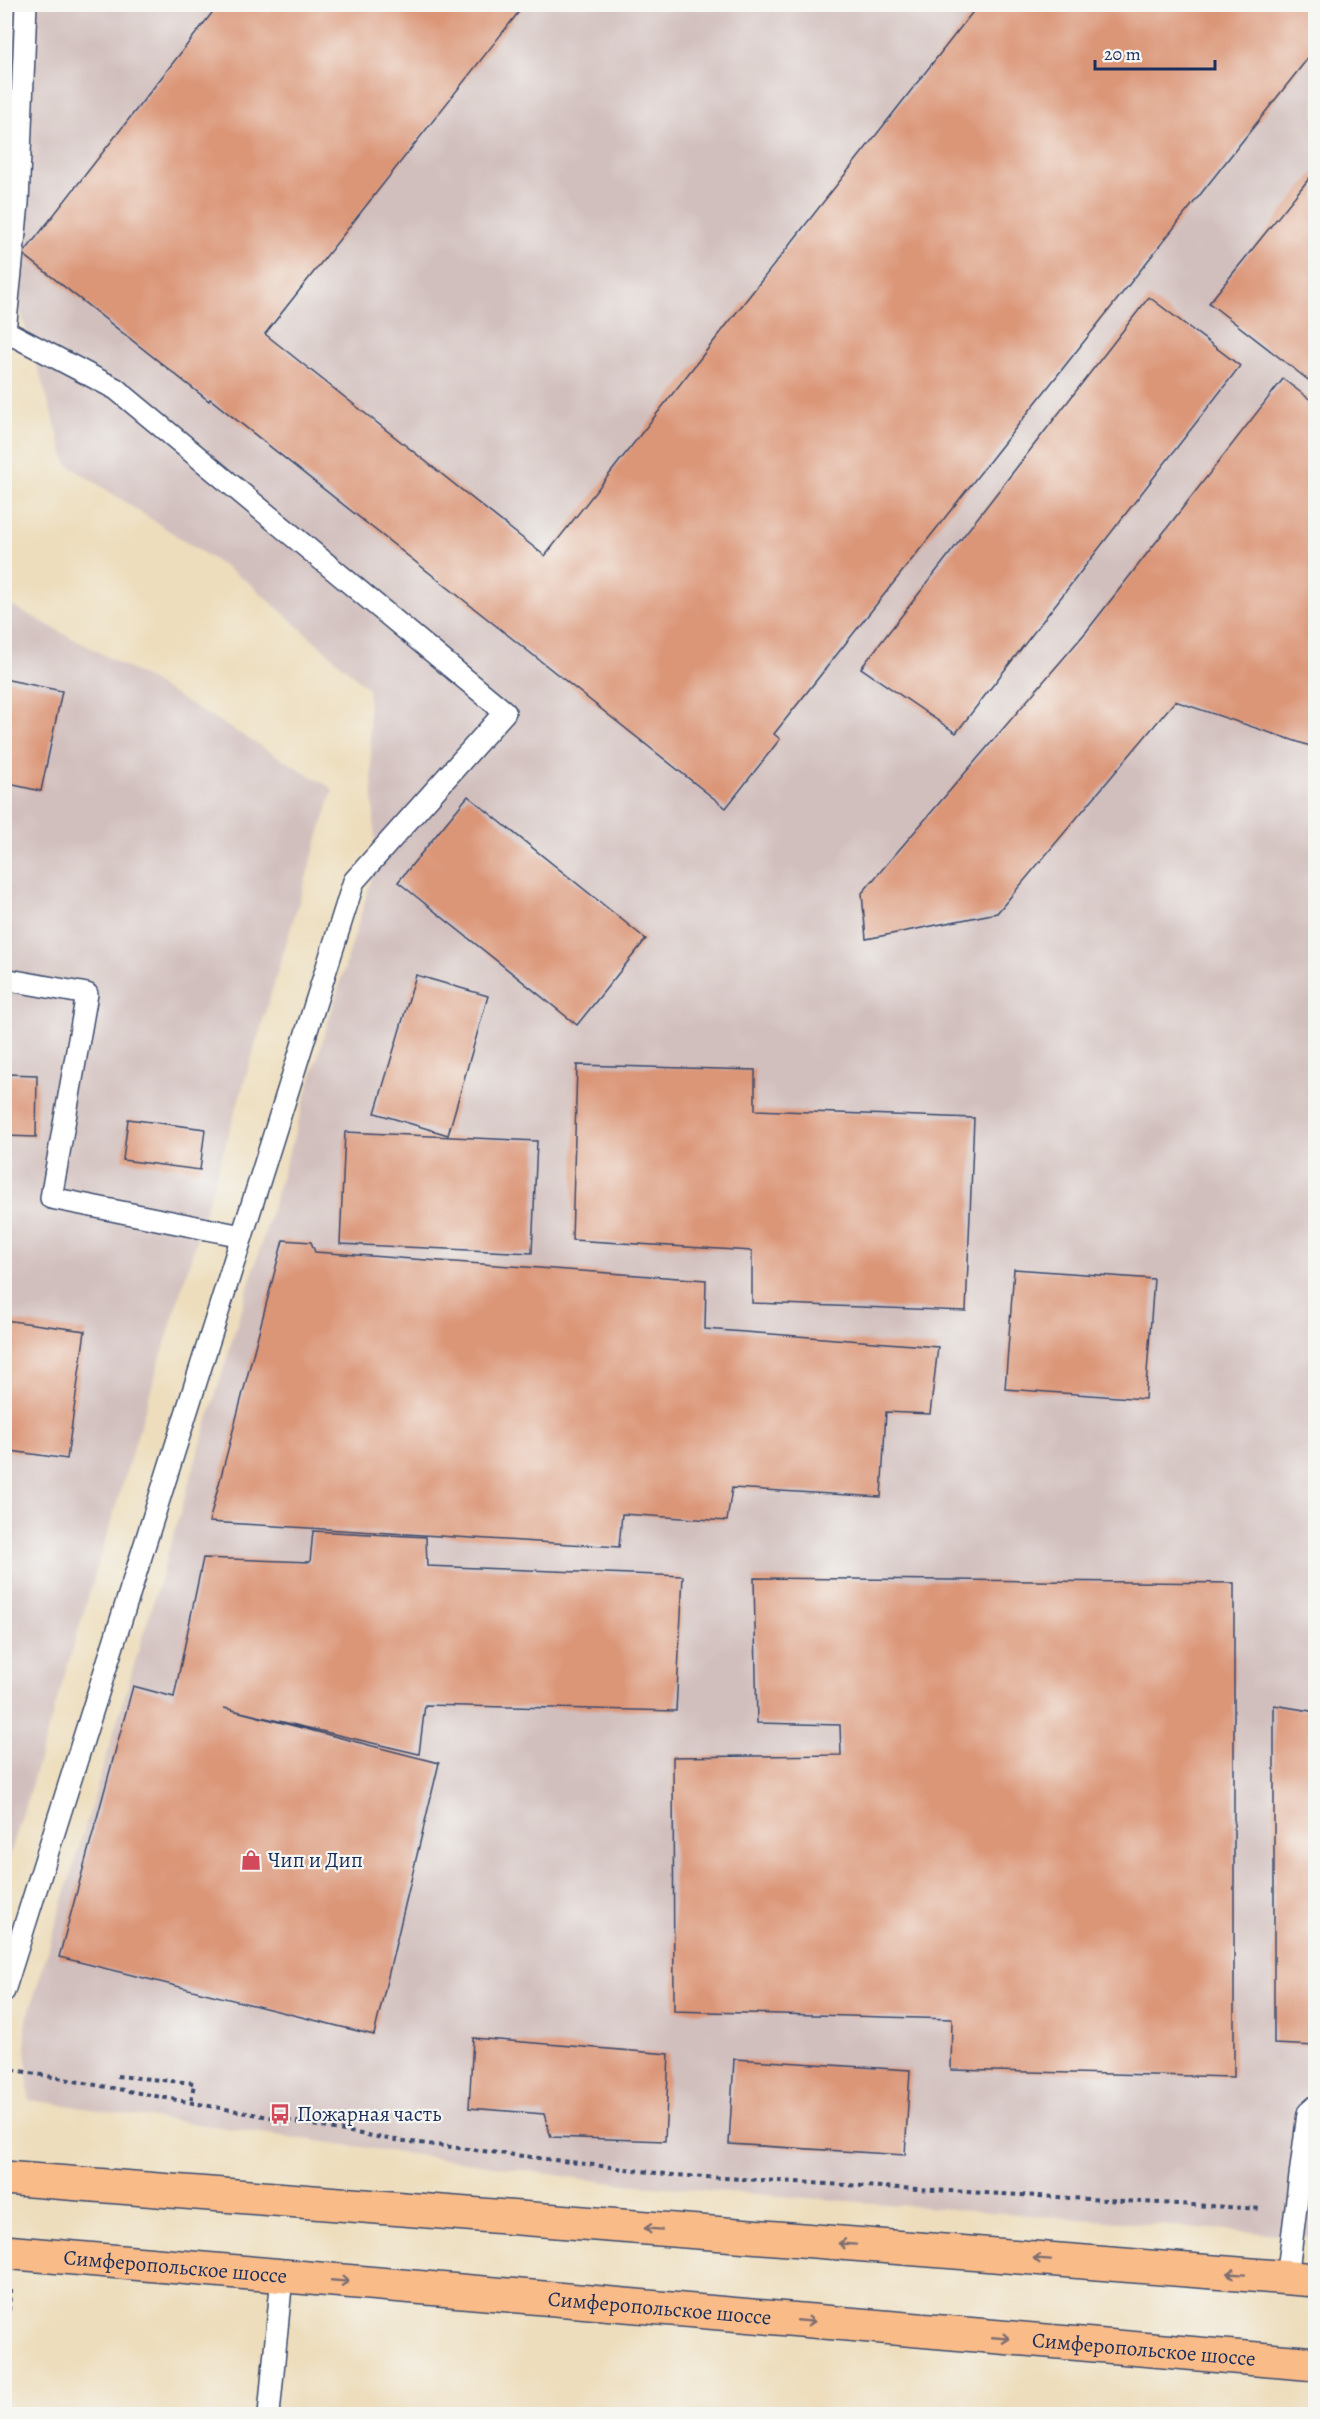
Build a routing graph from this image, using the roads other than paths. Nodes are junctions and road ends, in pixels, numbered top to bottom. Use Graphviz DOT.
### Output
graph roads {
  1 [pos="26,4"];
  2 [pos="4,979"];
  3 [pos="242,1236"];
  4 [pos="4,1991"];
  5 [pos="1316,2106"];
  6 [pos="4,2178"];
  7 [pos="4,2252"];
  8 [pos="282,2276"];
  9 [pos="1301,2279"];
  10 [pos="1316,2364"];
  11 [pos="269,2415"];
  1 -- 3 [label="lane"];
  2 -- 3 [label="lane"];
  3 -- 4 [label="lane"];
  5 -- 9 [label="lane"];
  9 -- 6 [label="main road, one-way"];
  7 -- 8 [label="main road, Симферопольское шоссе"];
  8 -- 10 [label="main road, Симферопольское шоссе, one-way"];
  8 -- 11 [label="lane"];
}
